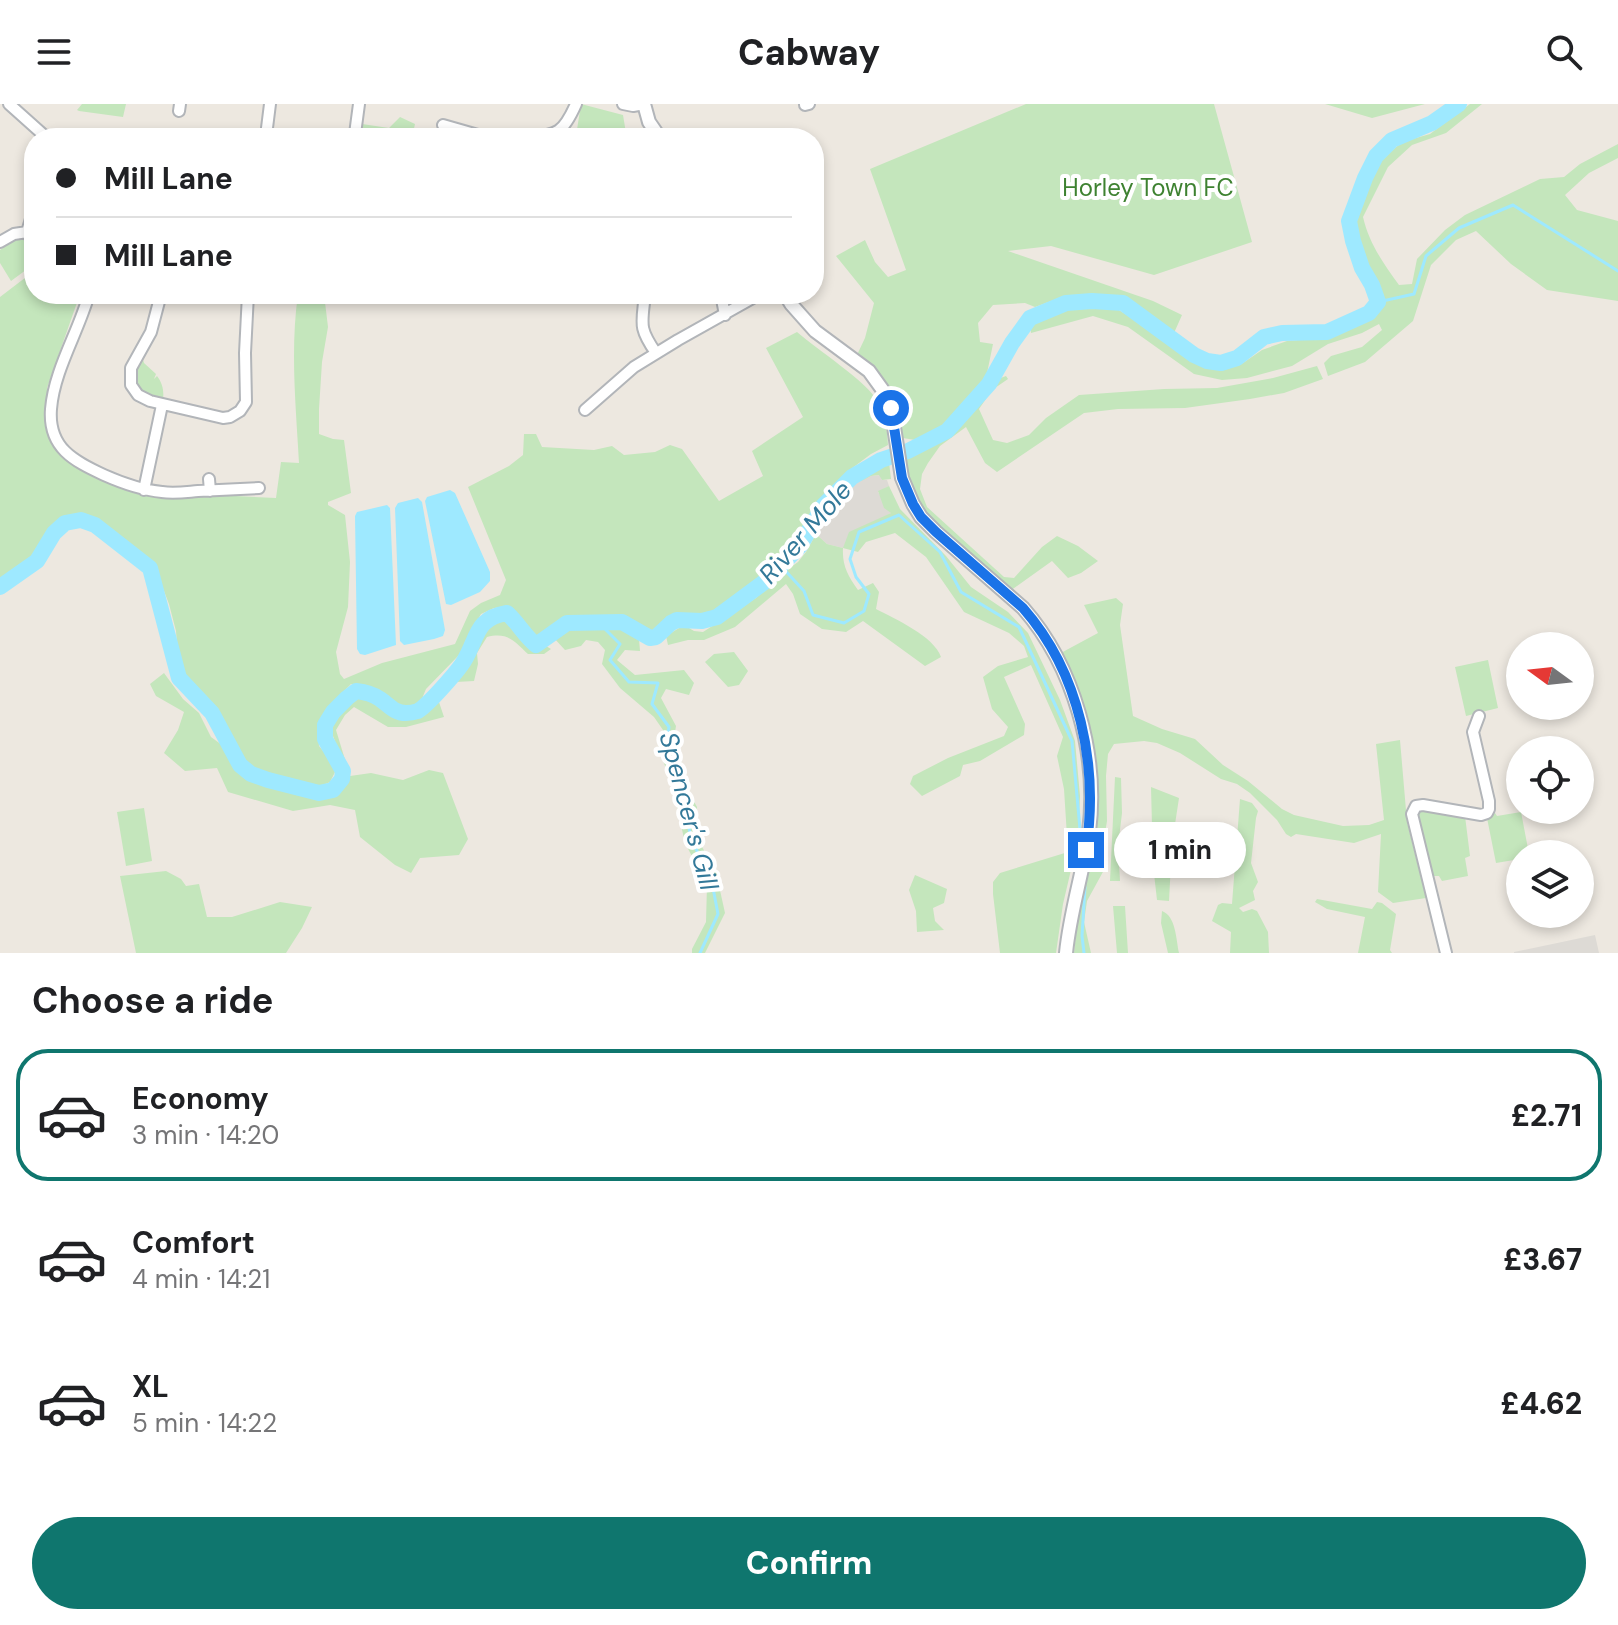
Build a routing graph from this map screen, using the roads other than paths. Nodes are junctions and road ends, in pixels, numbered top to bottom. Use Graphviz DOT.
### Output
graph roads {
  1 [pos="9,104"];
  2 [pos="270,104"];
  3 [pos="359,104"];
  4 [pos="576,104"];
  5 [pos="623,104"];
  6 [pos="644,104"];
  7 [pos="443,125"];
  8 [pos="36,128"];
  9 [pos="267,128"];
  10 [pos="356,128"];
  11 [pos="454,128"];
  12 [pos="564,128"];
  13 [pos="653,128"];
  14 [pos="24,232"];
  15 [pos="0,242"];
  16 [pos="86,304"];
  17 [pos="158,304"];
  18 [pos="247,304"];
  19 [pos="643,304"];
  20 [pos="723,304"];
  21 [pos="743,304"];
  22 [pos="791,304"];
  23 [pos="725,315"];
  24 [pos="656,353"];
  25 [pos="162,405"];
  26 [pos="585,410"];
  27 [pos="209,479"];
  28 [pos="259,488"];
  29 [pos="144,490"];
  30 [pos="210,491"];
  31 [pos="1479,716"];
  32 [pos="1066,953"];
  33 [pos="1446,953"];
  1 -- 8 [label="street"];
  2 -- 9 [label="street"];
  3 -- 10 [label="street"];
  4 -- 12 [label="street"];
  5 -- 6 [label="street"];
  6 -- 13 [label="street"];
  7 -- 11 [label="street"];
  14 -- 15 [label="street"];
  16 -- 29 [label="street"];
  17 -- 25 [label="street"];
  18 -- 25 [label="street"];
  19 -- 24 [label="street"];
  20 -- 23 [label="street"];
  21 -- 23 [label="street"];
  22 -- 32 [label="street"];
  23 -- 24 [label="street"];
  24 -- 26 [label="street"];
  25 -- 29 [label="street"];
  27 -- 30 [label="street"];
  28 -- 30 [label="street"];
  29 -- 30 [label="street"];
  31 -- 33 [label="street"];
}
